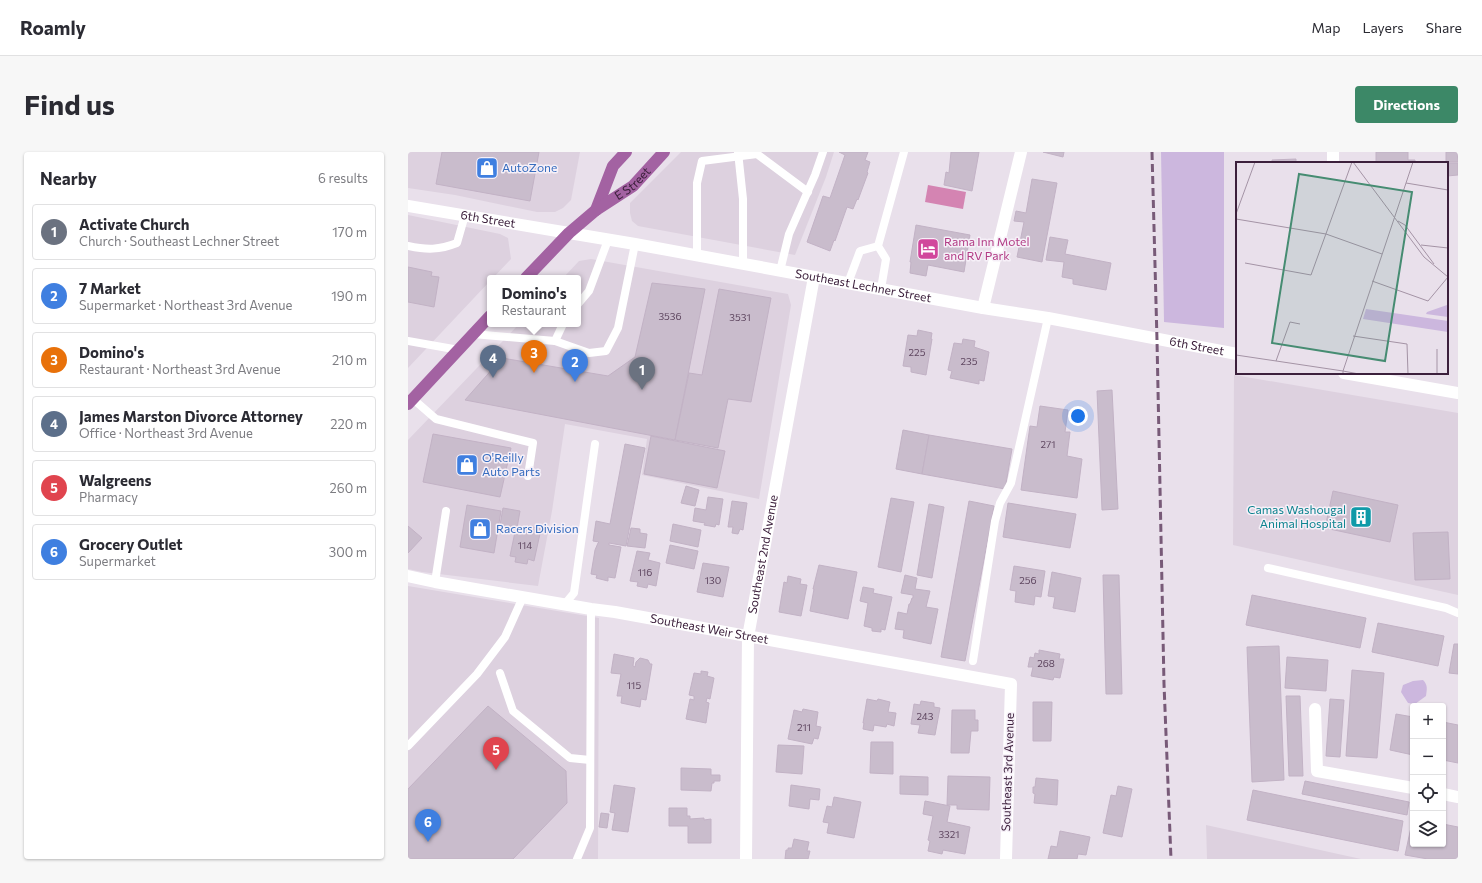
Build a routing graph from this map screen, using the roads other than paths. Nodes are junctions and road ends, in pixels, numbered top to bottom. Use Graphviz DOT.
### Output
graph roads {
  1 [pos="626,152"];
  2 [pos="664,152"];
  3 [pos="823,152"];
  4 [pos="904,152"];
  5 [pos="1021,152"];
  6 [pos="738,154"];
  7 [pos="808,192"];
  8 [pos="408,206"];
  9 [pos="596,210"];
  10 [pos="465,215"];
  11 [pos="569,232"];
  12 [pos="608,240"];
  13 [pos="635,244"];
  14 [pos="408,246"];
  15 [pos="878,246"];
  16 [pos="697,256"];
  17 [pos="743,264"];
  18 [pos="780,271"];
  19 [pos="529,275"];
  20 [pos="814,277"];
  21 [pos="848,284"];
  22 [pos="881,290"];
  23 [pos="581,301"];
  24 [pos="983,308"];
  25 [pos="1048,318"];
  26 [pos="487,319"];
  27 [pos="562,327"];
  28 [pos="473,334"];
  29 [pos="1157,340"];
  30 [pos="408,341"];
  31 [pos="555,341"];
  32 [pos="459,350"];
  33 [pos="1236,354"];
  34 [pos="1350,374"];
  35 [pos="1458,393"];
  36 [pos="410,402"];
  37 [pos="595,444"];
  38 [pos="528,476"];
  39 [pos="446,511"];
  40 [pos="1268,568"];
  41 [pos="408,576"];
  42 [pos="435,582"];
  43 [pos="523,598"];
  44 [pos="564,605"];
  45 [pos="591,609"];
  46 [pos="1458,613"];
  47 [pos="748,637"];
  48 [pos="973,661"];
  49 [pos="500,673"];
  50 [pos="1011,684"];
  51 [pos="1315,709"];
  52 [pos="408,746"];
  53 [pos="590,760"];
  54 [pos="1410,787"];
  55 [pos="1446,795"];
  56 [pos="1458,797"];
  57 [pos="576,859"];
  58 [pos="746,859"];
  59 [pos="1006,859"];
  1 -- 9 [label="main road, E Street"];
  2 -- 9 [label="main road, E Street"];
  3 -- 7 [label="lane"];
  4 -- 15 [label="lane"];
  5 -- 24 [label="street"];
  6 -- 7 [label="lane"];
  6 -- 16 [label="lane"];
  6 -- 17 [label="lane"];
  7 -- 18 [label="lane"];
  8 -- 10 [label="street, 6th Street"];
  9 -- 11 [label="main road, E Street"];
  10 -- 11 [label="street, 6th Street"];
  10 -- 14 [label="lane"];
  11 -- 12 [label="street, Southeast Lechner Street"];
  11 -- 19 [label="main road, E Street"];
  12 -- 13 [label="street, Southeast Lechner Street"];
  12 -- 23 [label="lane"];
  13 -- 16 [label="street, Southeast Lechner Street"];
  13 -- 31 [label="lane"];
  15 -- 21 [label="lane"];
  15 -- 22 [label="lane"];
  16 -- 17 [label="street, Southeast Lechner Street"];
  17 -- 18 [label="street, Southeast Lechner Street"];
  18 -- 20 [label="street, Southeast Lechner Street"];
  20 -- 21 [label="street, Southeast Lechner Street"];
  20 -- 47 [label="street, Southeast 2nd Avenue"];
  21 -- 22 [label="street, Southeast Lechner Street"];
  22 -- 24 [label="street, Southeast Lechner Street"];
  24 -- 25 [label="street, Southeast Lechner Street"];
  25 -- 29 [label="street, Southeast Lechner Street"];
  25 -- 48 [label="lane"];
  26 -- 28 [label="main road"];
  27 -- 31 [label="lane"];
  28 -- 31 [label="lane"];
  28 -- 32 [label="main road"];
  29 -- 33 [label="street, 6th Street"];
  30 -- 32 [label="lane"];
  32 -- 36 [label="main road"];
  34 -- 35 [label="street"];
  36 -- 38 [label="lane"];
  37 -- 44 [label="lane"];
  39 -- 42 [label="lane"];
  40 -- 46 [label="lane"];
  41 -- 42 [label="street, Southeast Weir Street"];
  42 -- 43 [label="street, Southeast Weir Street"];
  43 -- 44 [label="street, Southeast Weir Street"];
  43 -- 52 [label="lane"];
  44 -- 45 [label="street, Southeast Weir Street"];
  45 -- 47 [label="street, Southeast Weir Street"];
  45 -- 53 [label="lane"];
  47 -- 50 [label="street, Southeast Weir Street"];
  47 -- 58 [label="street, Southeast 2nd Avenue"];
  49 -- 53 [label="lane"];
  50 -- 59 [label="street, Southeast 3rd Avenue"];
  51 -- 54 [label="street"];
  53 -- 57 [label="lane"];
  55 -- 56 [label="street"];
}
